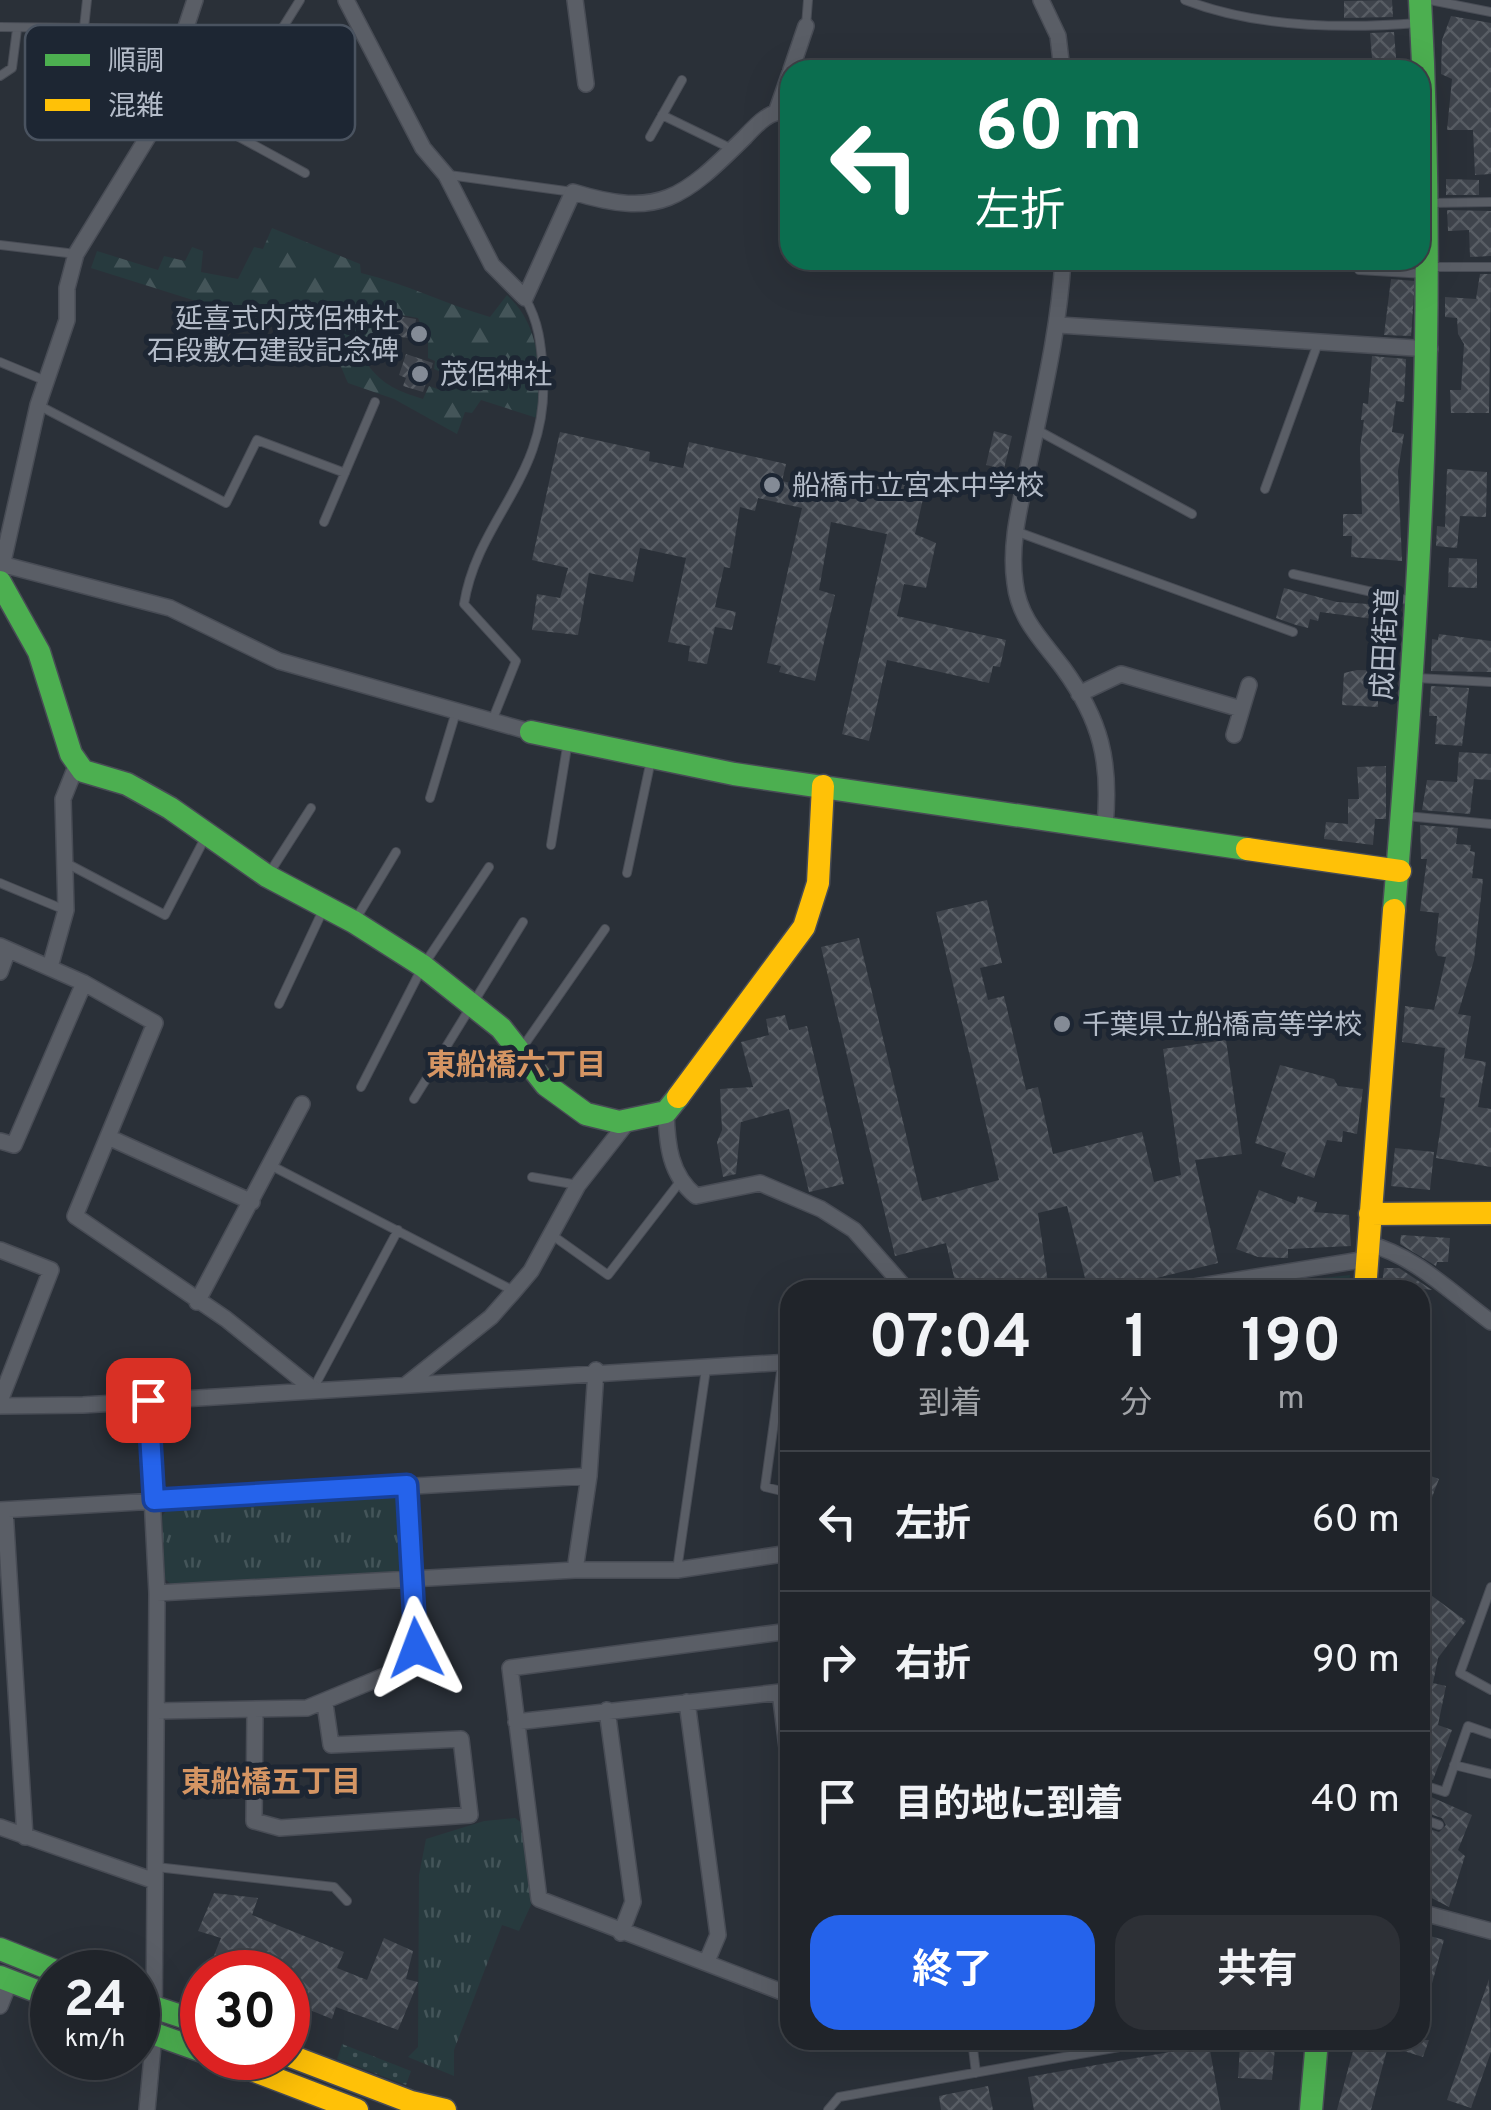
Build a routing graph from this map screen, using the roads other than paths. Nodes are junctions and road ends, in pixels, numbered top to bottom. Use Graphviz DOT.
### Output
graph roads {
  1 [pos="87,0"];
  2 [pos="196,0"];
  3 [pos="300,0"];
  4 [pos="346,0"];
  5 [pos="574,0"];
  6 [pos="808,0"];
  7 [pos="1041,0"];
  8 [pos="1186,0"];
  9 [pos="1424,7"];
  10 [pos="1491,12"];
  11 [pos="84,25"];
  12 [pos="187,25"];
  13 [pos="284,25"];
  14 [pos="806,26"];
  15 [pos="0,27"];
  16 [pos="17,30"];
  17 [pos="25,30"];
  18 [pos="795,60"];
  19 [pos="1061,60"];
  20 [pos="1425,60"];
  21 [pos="0,76"];
  22 [pos="682,80"];
  23 [pos="586,84"];
  24 [pos="780,111"];
  25 [pos="662,115"];
  26 [pos="650,137"];
  27 [pos="146,140"];
  28 [pos="245,140"];
  29 [pos="732,149"];
  30 [pos="305,173"];
  31 [pos="446,175"];
  32 [pos="574,192"];
  33 [pos="1491,202"];
  34 [pos="1430,216"];
  35 [pos="0,244"];
  36 [pos="76,254"];
  37 [pos="1430,258"];
  38 [pos="1491,267"];
  39 [pos="1063,270"];
  40 [pos="1360,270"];
  41 [pos="1431,271"];
  42 [pos="525,298"];
  43 [pos="1059,325"];
  44 [pos="1319,342"];
  45 [pos="1430,349"];
  46 [pos="0,362"];
  47 [pos="46,381"];
  48 [pos="375,402"];
  49 [pos="38,405"];
  50 [pos="1036,430"];
  51 [pos="345,473"];
  52 [pos="1266,489"];
  53 [pos="1192,514"];
  54 [pos="324,522"];
  55 [pos="1015,532"];
  56 [pos="2,540"];
  57 [pos="1,564"];
  58 [pos="1293,574"];
  59 [pos="0,578"];
  60 [pos="1416,602"];
  61 [pos="1293,632"];
  62 [pos="1412,678"];
  63 [pos="1491,682"];
  64 [pos="1248,685"];
  65 [pos="1079,694"];
  66 [pos="1241,709"];
  67 [pos="456,712"];
  68 [pos="492,721"];
  69 [pos="531,732"];
  70 [pos="1234,735"];
  71 [pos="568,740"];
  72 [pos="651,759"];
  73 [pos="77,764"];
  74 [pos="823,786"];
  75 [pos="430,798"];
  76 [pos="311,808"];
  77 [pos="1404,816"];
  78 [pos="1491,824"];
  79 [pos="1104,825"];
  80 [pos="206,836"];
  81 [pos="551,845"];
  82 [pos="396,852"];
  83 [pos="68,864"];
  84 [pos="489,866"];
  85 [pos="1400,871"];
  86 [pos="627,873"];
  87 [pos="267,876"];
  88 [pos="0,883"];
  89 [pos="324,906"];
  90 [pos="66,910"];
  91 [pos="354,922"];
  92 [pos="523,922"];
  93 [pos="605,929"];
  94 [pos="4,948"];
  95 [pos="423,966"];
  96 [pos="50,968"];
  97 [pos="0,972"];
  98 [pos="84,983"];
  99 [pos="279,1004"];
  100 [pos="472,1006"];
  101 [pos="519,1054"];
  102 [pos="361,1087"];
  103 [pos="414,1099"];
  104 [pos="302,1104"];
  105 [pos="666,1112"];
  106 [pos="629,1120"];
  107 [pos="108,1138"];
  108 [pos="0,1140"];
  109 [pos="272,1166"];
  110 [pos="532,1177"];
  111 [pos="680,1183"];
  112 [pos="578,1185"];
  113 [pos="252,1202"];
  114 [pos="1491,1213"];
  115 [pos="1370,1214"];
  116 [pos="398,1230"];
  117 [pos="552,1235"];
  118 [pos="0,1250"];
  119 [pos="1368,1252"];
  120 [pos="898,1280"];
  121 [pos="1227,1280"];
  122 [pos="1366,1280"];
  123 [pos="514,1291"];
  124 [pos="198,1302"];
  125 [pos="1491,1322"];
  126 [pos="706,1364"];
  127 [pos="780,1368"];
  128 [pos="596,1370"];
  129 [pos="408,1384"];
  130 [pos="313,1389"];
  131 [pos="148,1400"];
  132 [pos="780,1402"];
  133 [pos="0,1404"];
  134 [pos="588,1476"];
  135 [pos="407,1485"];
  136 [pos="780,1490"];
  137 [pos="154,1500"];
  138 [pos="3,1510"];
  139 [pos="780,1555"];
  140 [pos="575,1570"];
  141 [pos="677,1570"];
  142 [pos="412,1578"];
  143 [pos="1491,1587"];
  144 [pos="157,1592"];
  145 [pos="780,1631"];
  146 [pos="1491,1690"];
  147 [pos="780,1692"];
  148 [pos="687,1702"];
  149 [pos="325,1704"];
  150 [pos="255,1710"];
  151 [pos="607,1710"];
  152 [pos="156,1711"];
  153 [pos="516,1722"];
  154 [pos="1491,1734"];
  155 [pos="1454,1764"];
  156 [pos="1491,1774"];
  157 [pos="1430,1787"];
  158 [pos="1430,1822"];
  159 [pos="1439,1825"];
  160 [pos="0,1827"];
  161 [pos="24,1837"];
  162 [pos="152,1874"];
  163 [pos="348,1901"];
  164 [pos="1430,1915"];
  165 [pos="1491,1931"];
  166 [pos="621,1933"];
  167 [pos="0,1949"];
  168 [pos="148,1950"];
  169 [pos="30,1961"];
  170 [pos="707,1961"];
  171 [pos="5,1979"];
  172 [pos="30,1988"];
  173 [pos="780,1991"];
  174 [pos="0,2006"];
  175 [pos="973,2050"];
  176 [pos="1104,2050"];
  177 [pos="1314,2050"];
  178 [pos="310,2063"];
  179 [pos="976,2073"];
  180 [pos="147,2080"];
  181 [pos="279,2080"];
  182 [pos="1305,2109"];
  183 [pos="147,2110"];
  184 [pos="357,2110"];
  185 [pos="445,2110"];
  186 [pos="828,2110"];
  1 -- 11 [label="lane"];
  2 -- 12 [label="street"];
  3 -- 13 [label="lane"];
  4 -- 31 [label="street"];
  5 -- 23 [label="street"];
  6 -- 14 [label="lane"];
  7 -- 19 [label="street"];
  8 -- 9 [label="lane"];
  9 -- 10 [label="lane"];
  9 -- 20 [label="main road, 成田街道"];
  14 -- 18 [label="street"];
  15 -- 16 [label="lane"];
  16 -- 17 [label="lane"];
  16 -- 21 [label="lane"];
  22 -- 25 [label="lane"];
  24 -- 29 [label="street"];
  25 -- 26 [label="lane"];
  25 -- 29 [label="lane"];
  27 -- 36 [label="street"];
  28 -- 30 [label="lane"];
  29 -- 32 [label="street"];
  31 -- 32 [label="lane"];
  31 -- 42 [label="street"];
  32 -- 42 [label="street"];
  33 -- 34 [label="lane"];
  35 -- 36 [label="lane"];
  36 -- 47 [label="street"];
  37 -- 41 [label="main road, 成田街道"];
  38 -- 41 [label="lane"];
  39 -- 43 [label="street"];
  40 -- 41 [label="lane"];
  41 -- 45 [label="main road, 成田街道"];
  42 -- 68 [label="lane"];
  43 -- 44 [label="street"];
  43 -- 50 [label="street"];
  44 -- 45 [label="street"];
  44 -- 52 [label="lane"];
  45 -- 60 [label="main road, 成田街道"];
  46 -- 47 [label="lane"];
  47 -- 49 [label="street"];
  48 -- 51 [label="lane"];
  49 -- 51 [label="lane"];
  49 -- 56 [label="street"];
  50 -- 53 [label="lane"];
  50 -- 55 [label="street"];
  51 -- 54 [label="lane"];
  55 -- 61 [label="lane"];
  55 -- 65 [label="street"];
  56 -- 57 [label="street"];
  57 -- 59 [label="street"];
  57 -- 67 [label="street"];
  58 -- 60 [label="lane"];
  59 -- 73 [label="main road"];
  60 -- 62 [label="main road, 成田街道"];
  62 -- 63 [label="lane"];
  62 -- 77 [label="main road, 成田街道"];
  64 -- 66 [label="street"];
  65 -- 66 [label="street"];
  65 -- 79 [label="street"];
  66 -- 70 [label="street"];
  67 -- 68 [label="street"];
  67 -- 75 [label="lane"];
  68 -- 69 [label="street"];
  69 -- 71 [label="main road"];
  71 -- 72 [label="main road"];
  71 -- 81 [label="lane"];
  72 -- 74 [label="main road"];
  72 -- 86 [label="lane"];
  73 -- 80 [label="main road"];
  73 -- 83 [label="street"];
  74 -- 79 [label="main road"];
  74 -- 105 [label="main road"];
  76 -- 87 [label="lane"];
  77 -- 78 [label="lane"];
  77 -- 85 [label="main road, 成田街道"];
  79 -- 85 [label="main road"];
  80 -- 83 [label="lane"];
  80 -- 87 [label="main road"];
  82 -- 91 [label="lane"];
  83 -- 90 [label="street"];
  84 -- 95 [label="lane"];
  85 -- 115 [label="main road, 成田街道"];
  87 -- 89 [label="main road"];
  88 -- 90 [label="lane"];
  89 -- 91 [label="main road"];
  89 -- 99 [label="lane"];
  90 -- 96 [label="street"];
  91 -- 95 [label="main road"];
  92 -- 100 [label="lane"];
  93 -- 101 [label="lane"];
  94 -- 96 [label="street"];
  94 -- 97 [label="street"];
  95 -- 100 [label="main road"];
  95 -- 102 [label="lane"];
  96 -- 98 [label="street"];
  98 -- 107 [label="street"];
  98 -- 108 [label="street"];
  100 -- 101 [label="main road"];
  100 -- 103 [label="lane"];
  101 -- 106 [label="main road"];
  104 -- 109 [label="street"];
  105 -- 106 [label="main road"];
  105 -- 111 [label="street"];
  106 -- 112 [label="street"];
  107 -- 113 [label="street"];
  107 -- 124 [label="street"];
  109 -- 113 [label="street"];
  109 -- 116 [label="lane"];
  110 -- 112 [label="lane"];
  111 -- 117 [label="lane"];
  111 -- 120 [label="street"];
  112 -- 117 [label="street"];
  113 -- 124 [label="street"];
  114 -- 115 [label="main road"];
  115 -- 119 [label="main road, 成田街道"];
  116 -- 123 [label="lane"];
  116 -- 130 [label="lane"];
  117 -- 123 [label="street"];
  118 -- 133 [label="street"];
  119 -- 121 [label="street"];
  119 -- 122 [label="main road, 成田街道"];
  119 -- 125 [label="street"];
  123 -- 129 [label="street"];
  124 -- 130 [label="street"];
  126 -- 127 [label="street"];
  126 -- 128 [label="street"];
  126 -- 141 [label="lane"];
  128 -- 129 [label="street"];
  128 -- 134 [label="street"];
  129 -- 130 [label="street"];
  130 -- 131 [label="street"];
  131 -- 133 [label="street"];
  131 -- 137 [label="street"];
  132 -- 136 [label="lane"];
  134 -- 135 [label="street"];
  134 -- 140 [label="street"];
  135 -- 137 [label="street"];
  135 -- 142 [label="street"];
  137 -- 138 [label="street"];
  137 -- 144 [label="street"];
  138 -- 161 [label="street"];
  139 -- 141 [label="street"];
  140 -- 141 [label="street"];
  140 -- 142 [label="street"];
  142 -- 144 [label="street"];
  142 -- 149 [label="street"];
  143 -- 146 [label="lane"];
  144 -- 152 [label="street"];
  145 -- 153 [label="street"];
  147 -- 148 [label="street"];
  148 -- 151 [label="street"];
  148 -- 170 [label="street"];
  149 -- 150 [label="street"];
  149 -- 150 [label="street"];
  150 -- 152 [label="street"];
  151 -- 153 [label="street"];
  151 -- 166 [label="street"];
  152 -- 162 [label="street"];
  153 -- 166 [label="street"];
  154 -- 155 [label="lane"];
  155 -- 156 [label="lane"];
  155 -- 157 [label="lane"];
  158 -- 159 [label="lane"];
  160 -- 161 [label="street"];
  161 -- 162 [label="street"];
  162 -- 163 [label="lane"];
  162 -- 168 [label="street"];
  164 -- 165 [label="street"];
  166 -- 170 [label="street"];
  167 -- 169 [label="main road"];
  170 -- 173 [label="street"];
  171 -- 172 [label="main road"];
  171 -- 174 [label="street"];
  175 -- 179 [label="lane"];
  176 -- 179 [label="lane"];
  177 -- 182 [label="main road"];
  178 -- 185 [label="main road"];
  179 -- 186 [label="lane"];
  180 -- 183 [label="street"];
  181 -- 184 [label="main road"];
}
